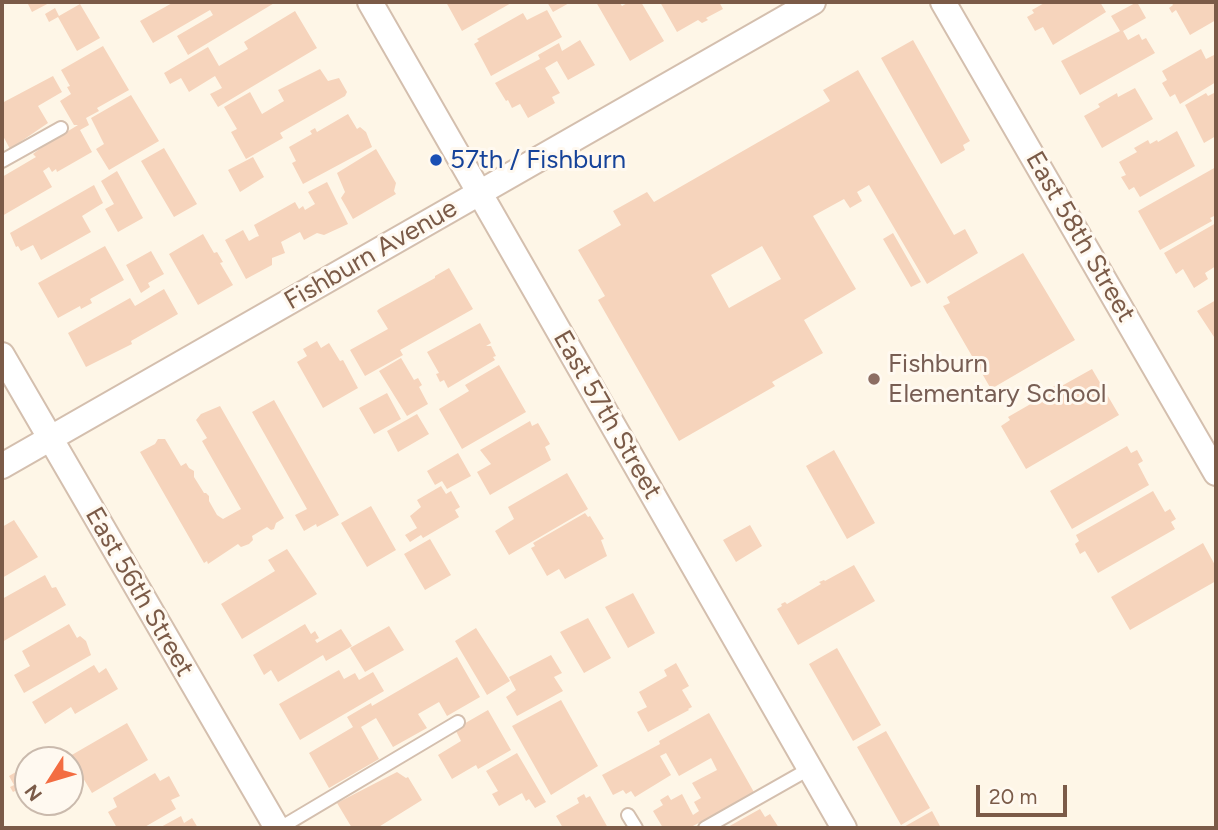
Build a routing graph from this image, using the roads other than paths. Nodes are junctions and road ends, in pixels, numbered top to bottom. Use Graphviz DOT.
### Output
graph roads {
  1 [pos="370,2"];
  2 [pos="813,2"];
  3 [pos="943,2"];
  4 [pos="61,128"];
  5 [pos="2,161"];
  6 [pos="480,193"];
  7 [pos="2,355"];
  8 [pos="50,438"];
  9 [pos="2,466"];
  10 [pos="1216,473"];
  11 [pos="458,722"];
  12 [pos="809,769"];
  13 [pos="628,815"];
  14 [pos="278,828"];
  15 [pos="636,828"];
  16 [pos="705,828"];
  17 [pos="844,828"];
  1 -- 6 [label="street, East 57th Street"];
  2 -- 6 [label="street, Fishburn Avenue"];
  3 -- 10 [label="street, East 58th Street"];
  4 -- 5 [label="lane"];
  6 -- 8 [label="street, Fishburn Avenue"];
  6 -- 12 [label="street, East 57th Street"];
  7 -- 8 [label="street, East 56th Street"];
  8 -- 9 [label="street, Fishburn Avenue"];
  8 -- 14 [label="street, East 56th Street"];
  11 -- 14 [label="lane"];
  12 -- 16 [label="lane"];
  12 -- 17 [label="street, East 57th Street"];
  13 -- 15 [label="lane"];
}
